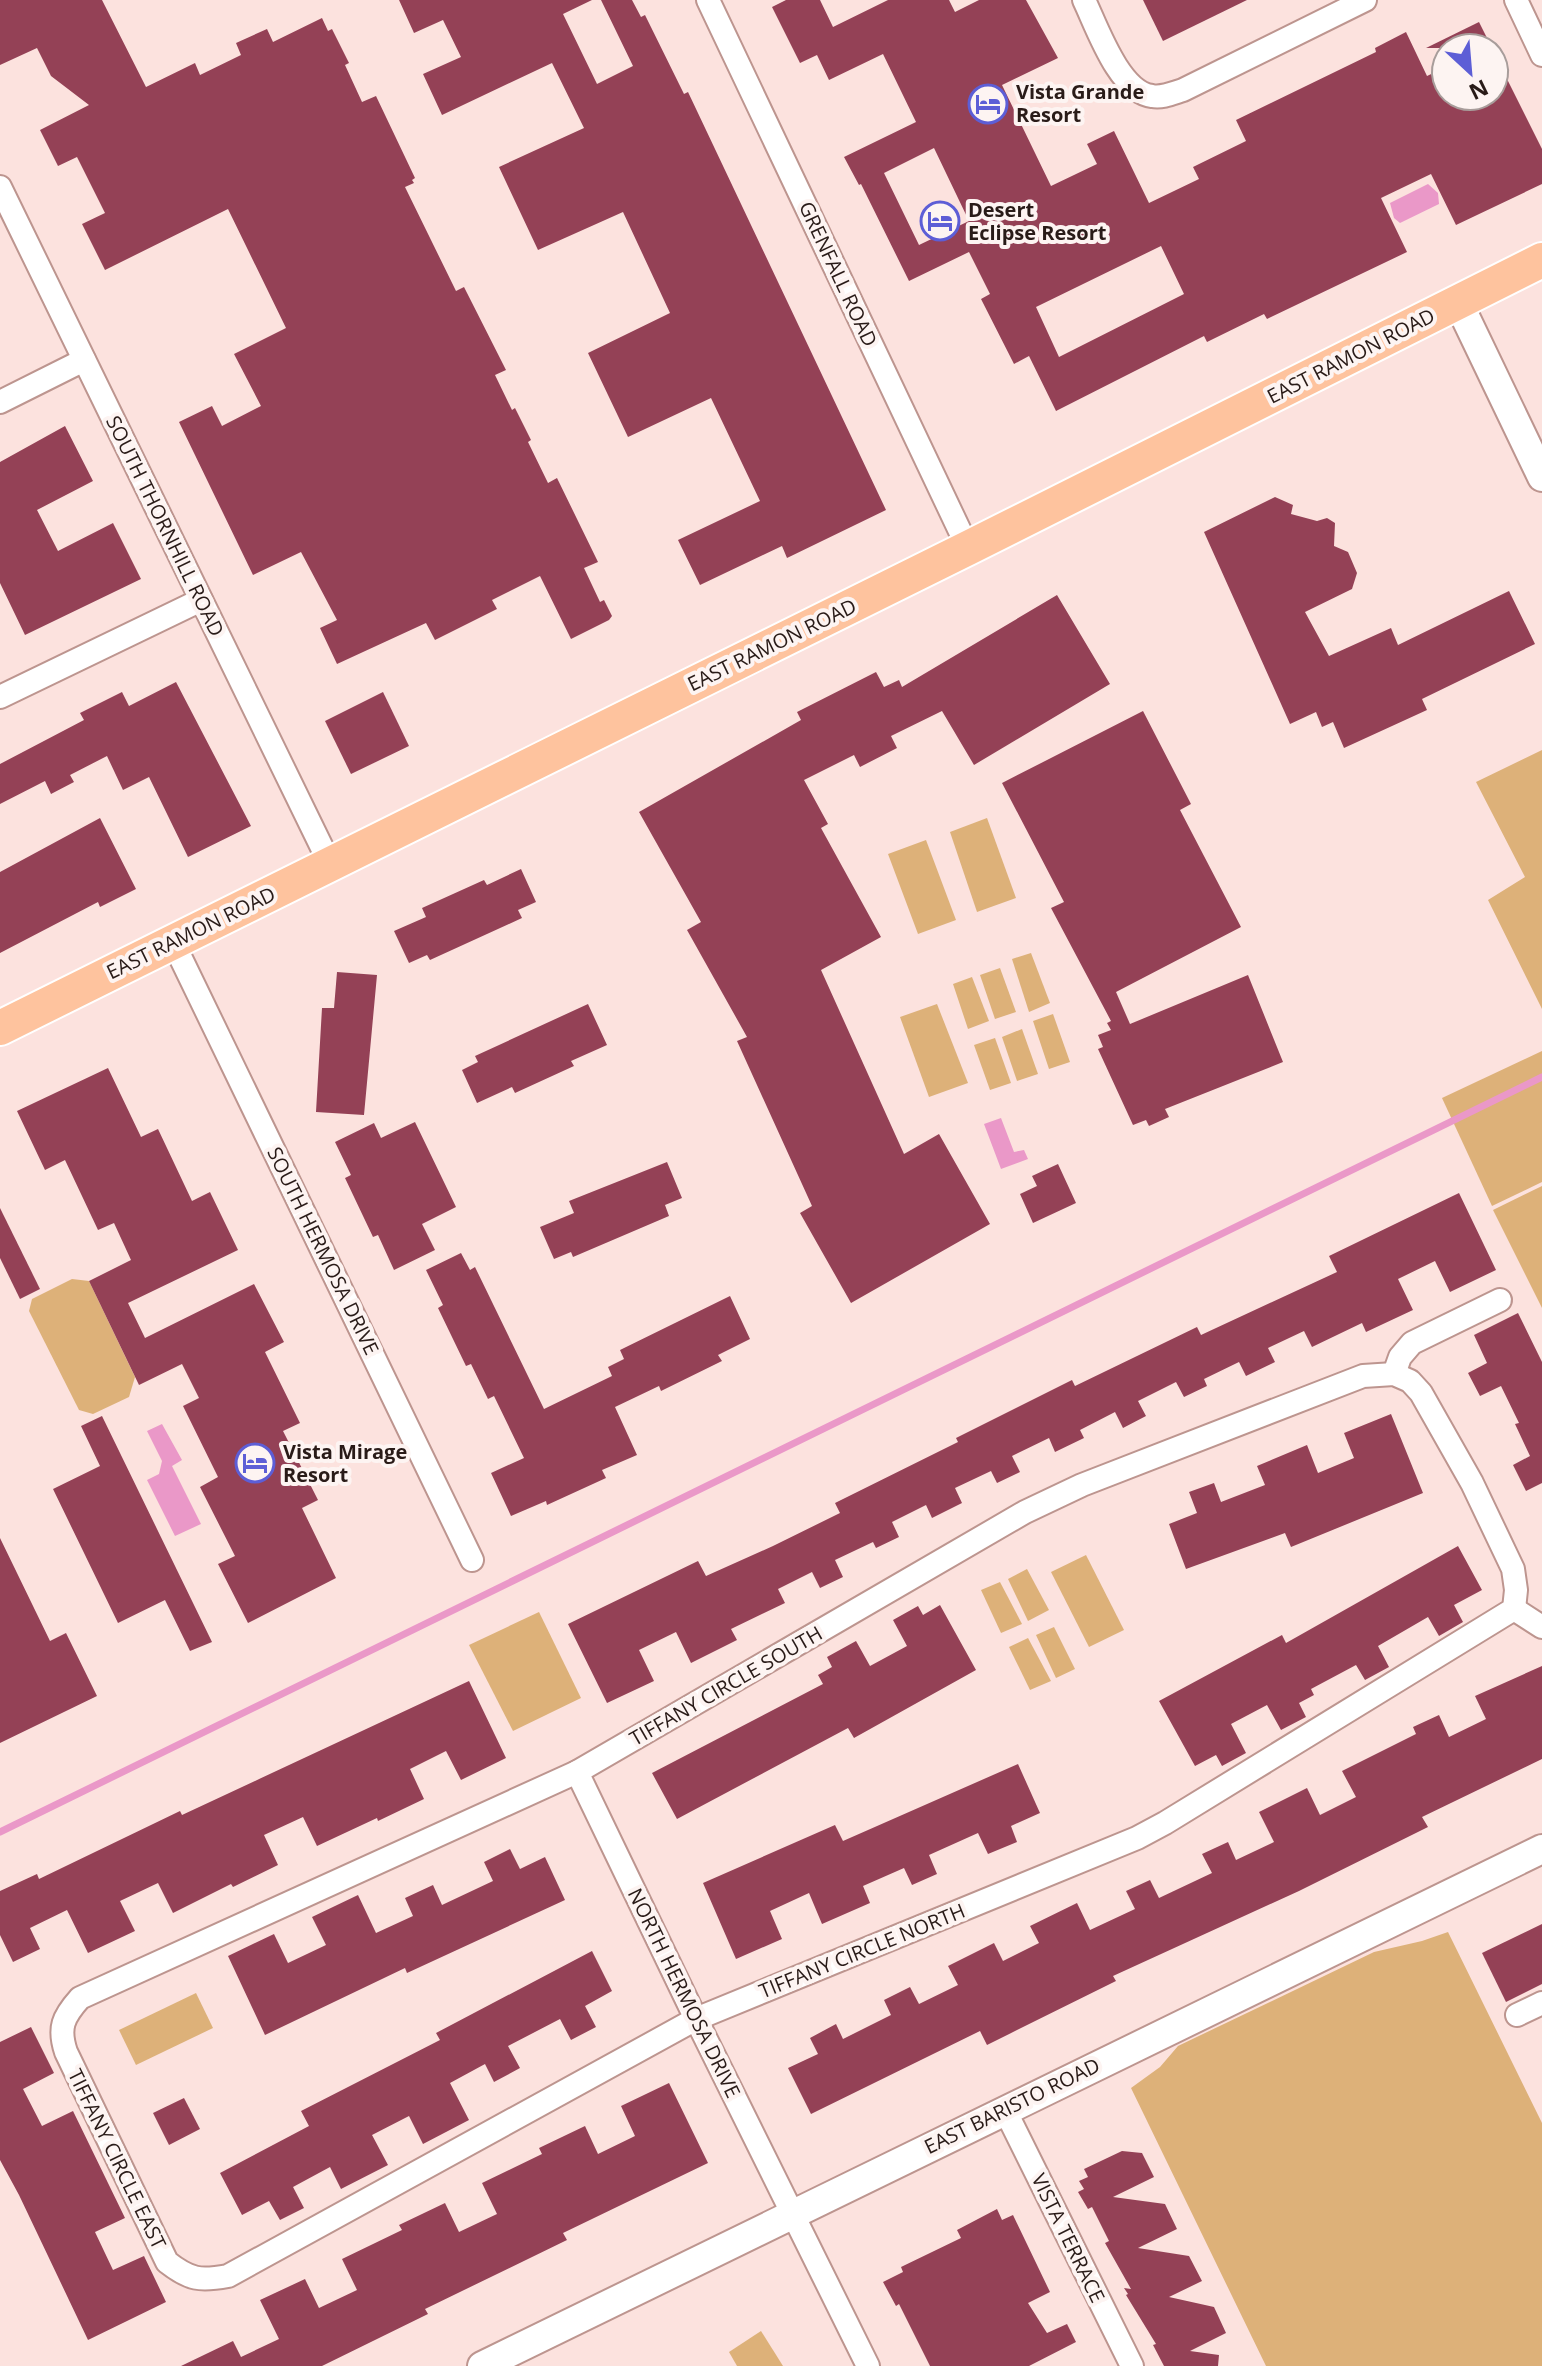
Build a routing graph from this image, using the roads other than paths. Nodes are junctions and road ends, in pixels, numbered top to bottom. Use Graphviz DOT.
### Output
graph roads {
  1 [pos="708,0"];
  2 [pos="1084,0"];
  3 [pos="1365,0"];
  4 [pos="1516,0"];
  5 [pos="1542,55"];
  6 [pos="0,187"];
  7 [pos="1542,260"];
  8 [pos="1458,302"];
  9 [pos="84,360"];
  10 [pos="0,402"];
  11 [pos="1542,477"];
  12 [pos="968,548"];
  13 [pos="201,600"];
  14 [pos="0,697"];
  15 [pos="330,864"];
  16 [pos="173,942"];
  17 [pos="0,1028"];
  18 [pos="1500,1300"];
  19 [pos="1394,1374"];
  20 [pos="472,1560"];
  21 [pos="1514,1609"];
  22 [pos="1542,1627"];
  23 [pos="577,1772"];
  24 [pos="1542,1849"];
  25 [pos="1542,2003"];
  26 [pos="1517,2015"];
  27 [pos="64,2016"];
  28 [pos="696,2019"];
  29 [pos="1005,2110"];
  30 [pos="792,2213"];
  31 [pos="203,2280"];
  32 [pos="482,2366"];
  33 [pos="868,2366"];
  34 [pos="1132,2366"];
  1 -- 12 [label="street, GRENFALL ROAD"];
  2 -- 3 [label="street"];
  4 -- 5 [label="street"];
  6 -- 9 [label="street, SOUTH THORNHILL ROAD"];
  7 -- 8 [label="main road, EAST RAMON ROAD"];
  8 -- 11 [label="street"];
  8 -- 12 [label="main road, EAST RAMON ROAD"];
  9 -- 10 [label="street"];
  9 -- 13 [label="street, SOUTH THORNHILL ROAD"];
  12 -- 15 [label="main road, EAST RAMON ROAD"];
  13 -- 14 [label="street"];
  13 -- 15 [label="street, SOUTH THORNHILL ROAD"];
  15 -- 16 [label="main road, EAST RAMON ROAD"];
  16 -- 17 [label="main road, EAST RAMON ROAD"];
  16 -- 20 [label="street, SOUTH HERMOSA DRIVE"];
  18 -- 19 [label="street"];
  19 -- 21 [label="street"];
  19 -- 23 [label="street, TIFFANY CIRCLE SOUTH"];
  21 -- 22 [label="street"];
  21 -- 28 [label="street, TIFFANY CIRCLE NORTH"];
  23 -- 27 [label="street, TIFFANY CIRCLE SOUTH"];
  23 -- 28 [label="street, NORTH HERMOSA DRIVE"];
  24 -- 29 [label="street, EAST BARISTO ROAD"];
  25 -- 26 [label="street"];
  27 -- 31 [label="street, TIFFANY CIRCLE EAST"];
  28 -- 30 [label="street, NORTH HERMOSA DRIVE"];
  28 -- 31 [label="street, TIFFANY CIRCLE NORTH"];
  29 -- 30 [label="street, EAST BARISTO ROAD"];
  29 -- 34 [label="street, VISTA TERRACE"];
  30 -- 32 [label="street, EAST BARISTO ROAD"];
  30 -- 33 [label="street"];
}
